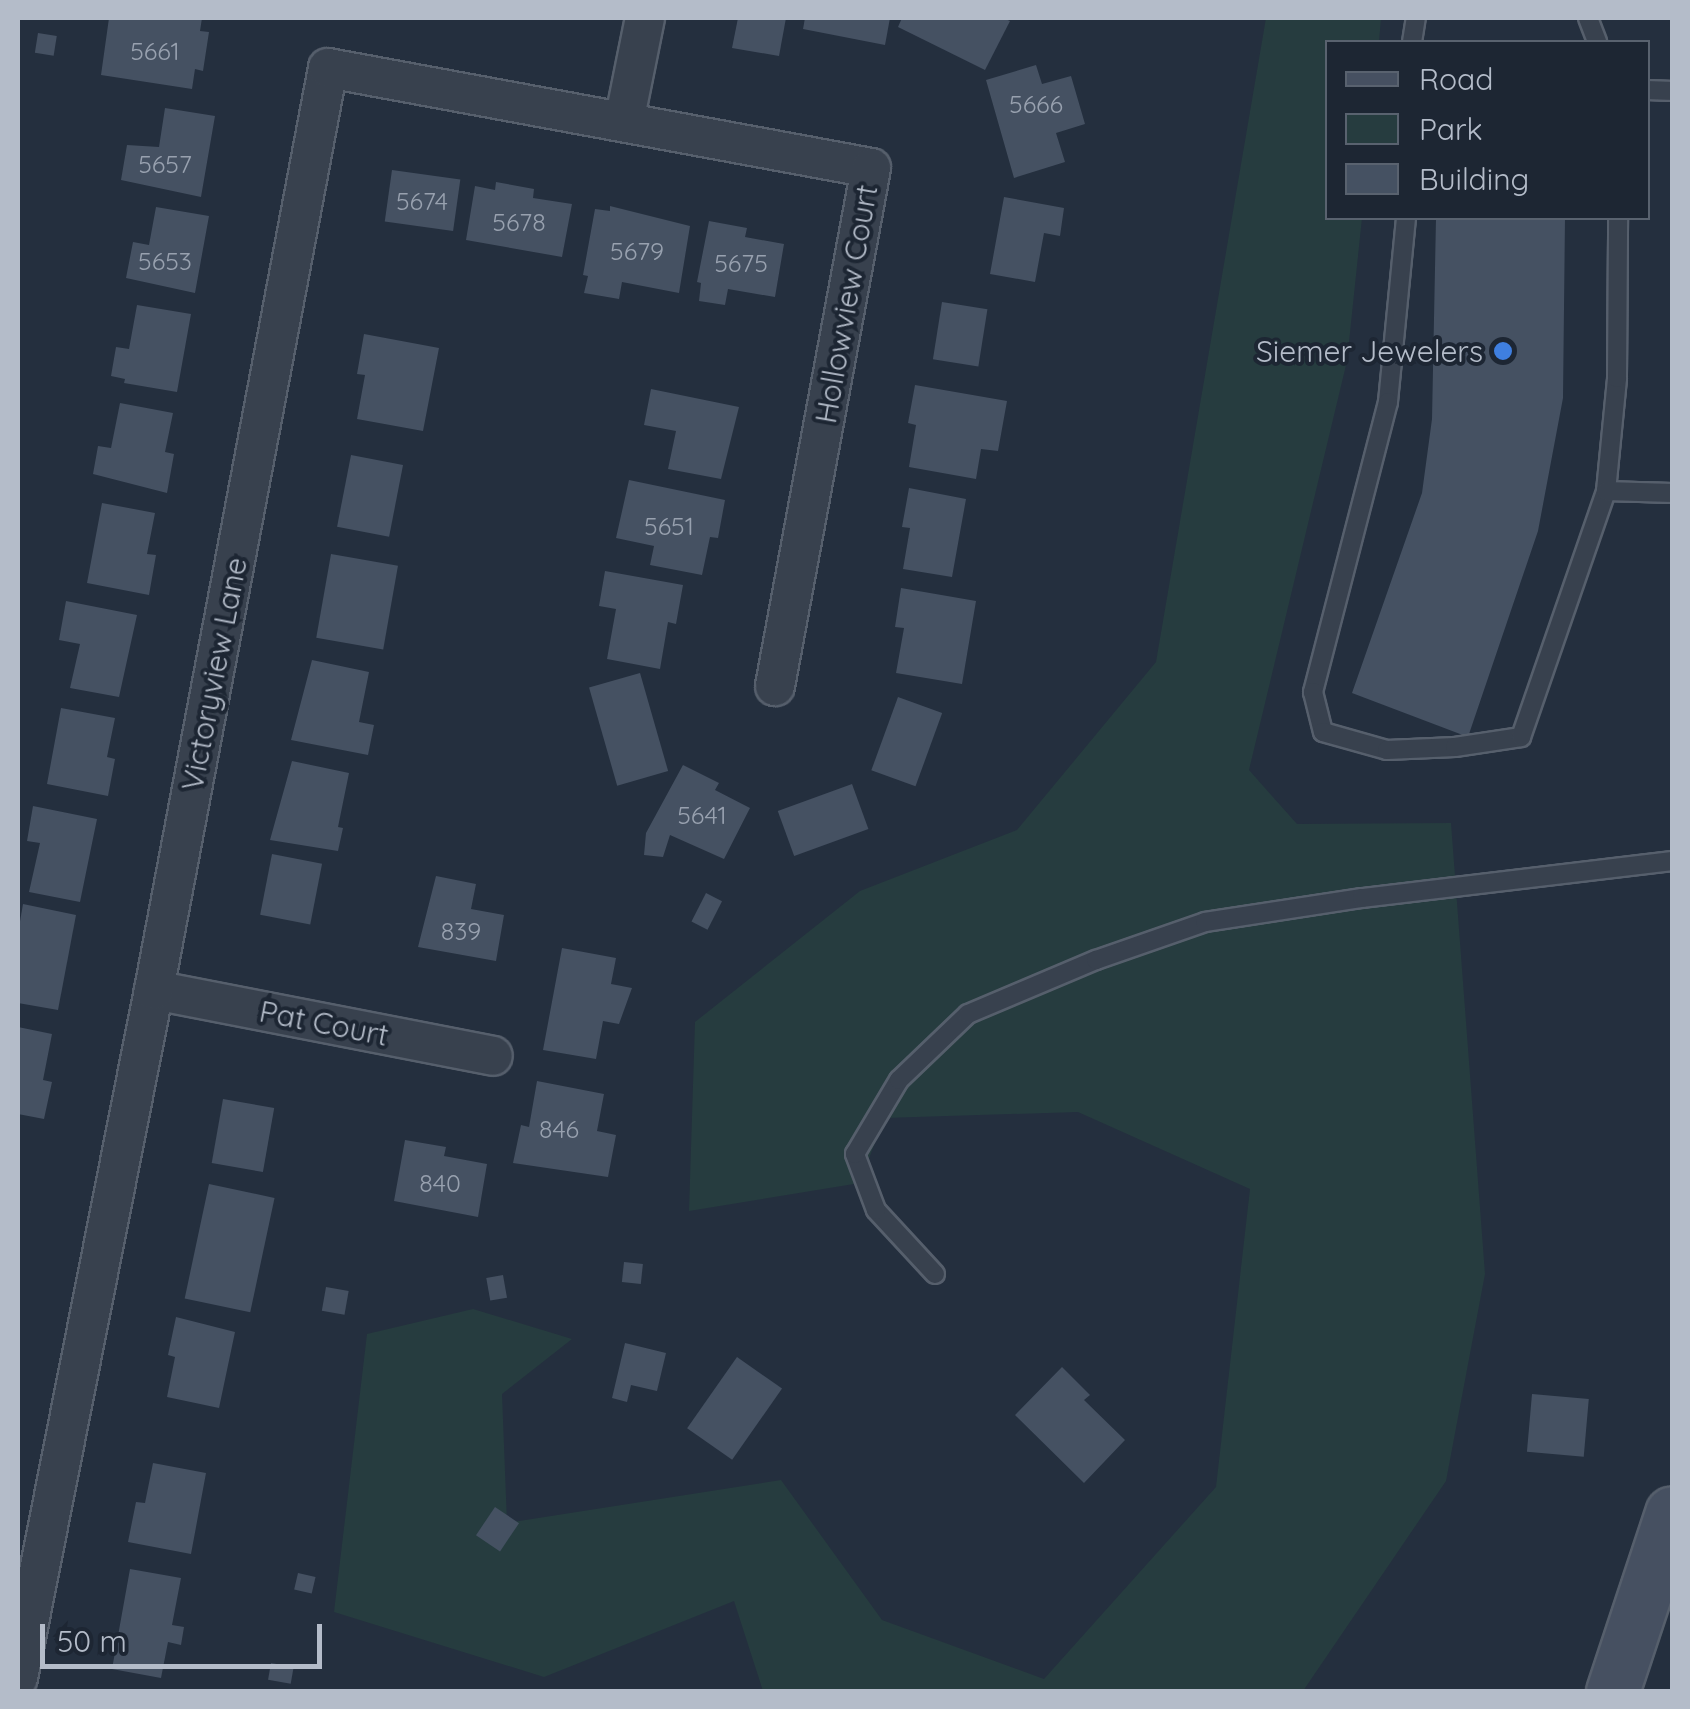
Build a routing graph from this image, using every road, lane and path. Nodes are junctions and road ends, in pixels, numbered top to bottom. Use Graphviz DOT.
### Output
graph roads {
  1 [pos="645,18"];
  2 [pos="624,122"];
  3 [pos="1406,220"];
  4 [pos="1618,220"];
  5 [pos="1606,491"];
  6 [pos="1672,493"];
  7 [pos="775,686"];
  8 [pos="1672,861"];
  9 [pos="154,990"];
  10 [pos="493,1056"];
  11 [pos="935,1274"];
  12 [pos="1672,1514"];
  13 [pos="18,1678"];
  14 [pos="1613,1692"];
  1 -- 2 [label="street"];
  2 -- 7 [label="street, Hollowview Court"];
  2 -- 9 [label="street, Victoryview Lane"];
  3 -- 5 [label="lane"];
  4 -- 5 [label="lane"];
  5 -- 6 [label="lane"];
  8 -- 11 [label="lane"];
  9 -- 10 [label="street, Pat Court"];
  9 -- 13 [label="street, Victoryview Lane"];
  12 -- 14 [label="street"];
}
